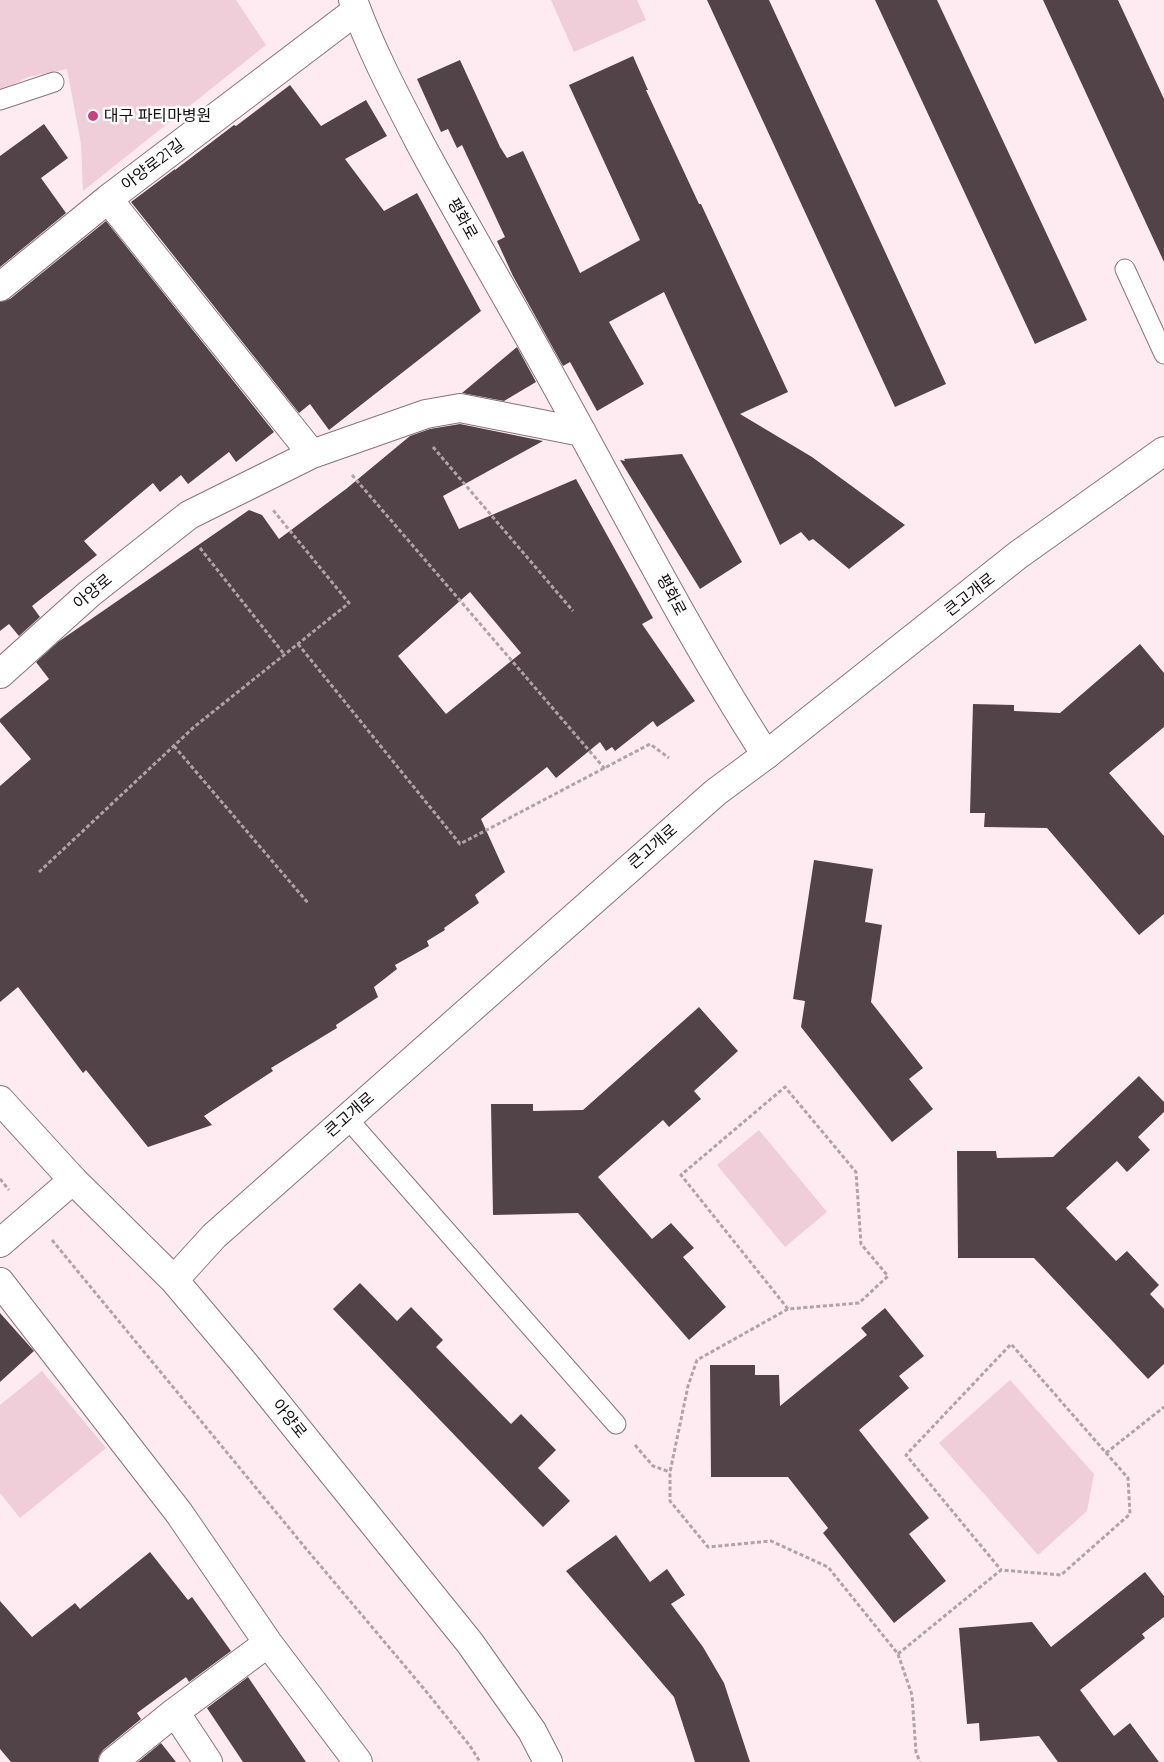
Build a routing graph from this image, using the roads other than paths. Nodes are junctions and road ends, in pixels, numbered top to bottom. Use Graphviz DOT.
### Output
graph roads {
  1 [pos="355,5"];
  2 [pos="54,82"];
  3 [pos="0,100"];
  4 [pos="108,199"];
  5 [pos="1125,269"];
  6 [pos="0,287"];
  7 [pos="1164,354"];
  8 [pos="582,432"];
  9 [pos="321,451"];
  10 [pos="1164,451"];
  11 [pos="0,674"];
  12 [pos="766,755"];
  13 [pos="0,1100"];
  14 [pos="347,1118"];
  15 [pos="73,1180"];
  16 [pos="0,1243"];
  17 [pos="174,1280"];
  18 [pos="0,1282"];
  19 [pos="616,1424"];
  20 [pos="268,1643"];
  21 [pos="175,1712"];
  22 [pos="113,1762"];
  23 [pos="208,1762"];
  24 [pos="358,1762"];
  25 [pos="548,1762"];
  1 -- 4 [label="street, 아양로21길"];
  1 -- 8 [label="street, 평화로"];
  2 -- 3 [label="lane"];
  4 -- 6 [label="street, 아양로21길"];
  4 -- 9 [label="street"];
  5 -- 7 [label="lane"];
  8 -- 9 [label="street"];
  8 -- 12 [label="street, 평화로"];
  9 -- 11 [label="street, 아양로"];
  10 -- 12 [label="street, 큰고개로"];
  12 -- 14 [label="street, 큰고개로"];
  13 -- 15 [label="street, 아양로"];
  14 -- 17 [label="street, 큰고개로"];
  14 -- 19 [label="lane"];
  15 -- 16 [label="street"];
  15 -- 17 [label="street, 아양로"];
  17 -- 25 [label="street, 아양로"];
  18 -- 20 [label="street"];
  20 -- 21 [label="street"];
  20 -- 24 [label="street"];
  21 -- 22 [label="street"];
  21 -- 23 [label="street"];
}
